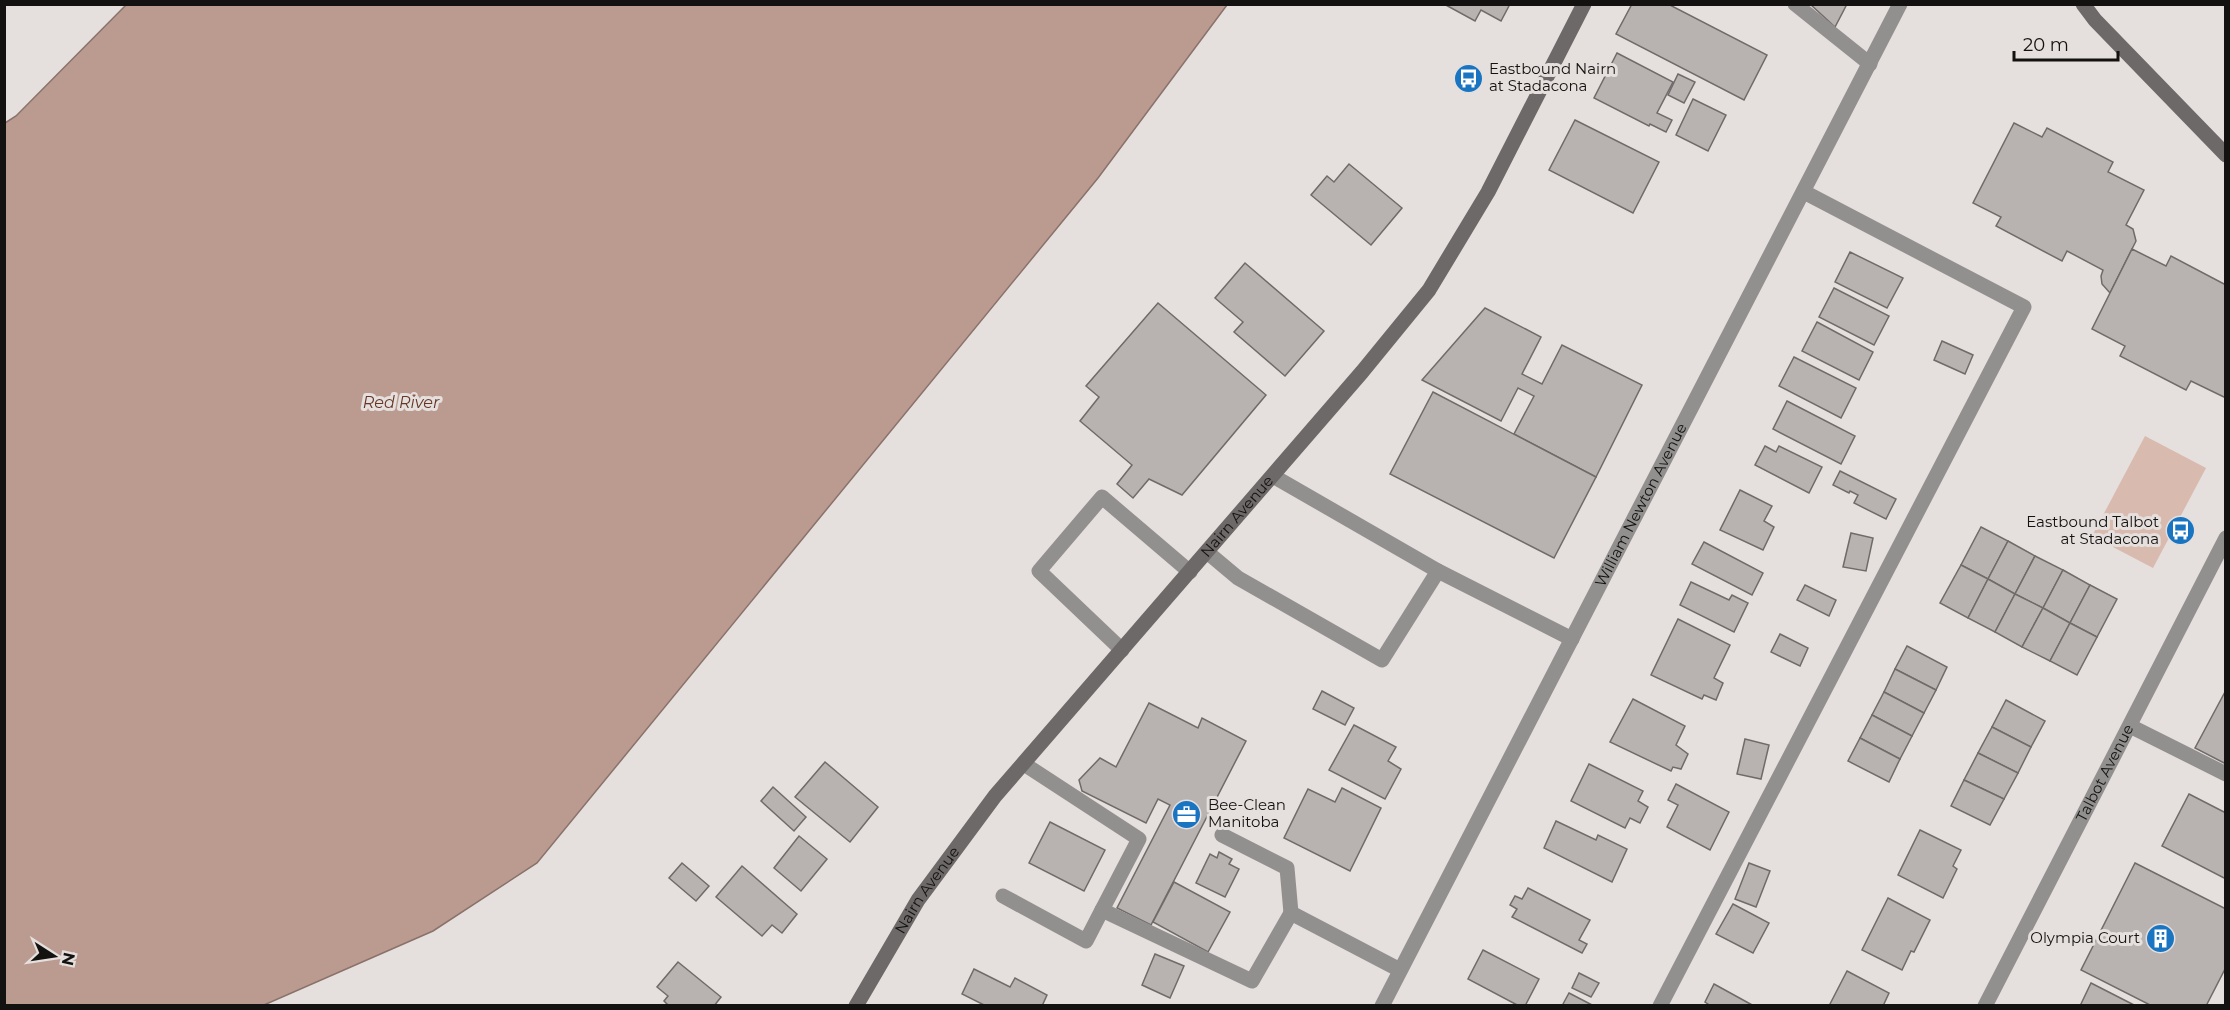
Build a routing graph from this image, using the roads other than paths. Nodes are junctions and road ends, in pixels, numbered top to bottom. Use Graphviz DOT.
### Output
graph roads {
  1 [pos="1584,4"];
  2 [pos="1795,4"];
  3 [pos="1900,4"];
  4 [pos="2083,4"];
  5 [pos="2103,4"];
  6 [pos="2095,20"];
  7 [pos="1870,64"];
  8 [pos="2226,154"];
  9 [pos="1804,192"];
  10 [pos="1273,476"];
  11 [pos="2226,538"];
  12 [pos="1207,552"];
  13 [pos="1438,571"];
  14 [pos="1190,572"];
  15 [pos="1572,639"];
  16 [pos="1122,650"];
  17 [pos="2130,726"];
  18 [pos="1024,764"];
  19 [pos="2226,774"];
  20 [pos="1222,835"];
  21 [pos="1003,896"];
  22 [pos="1102,910"];
  23 [pos="1291,913"];
  24 [pos="1400,970"];
  25 [pos="857,1005"];
  26 [pos="1382,1005"];
  27 [pos="1660,1005"];
  28 [pos="1985,1005"];
  1 -- 10 [label="main road, Nairn Avenue"];
  2 -- 7 [label="street"];
  3 -- 7 [label="street, William Newton Avenue"];
  4 -- 6 [label="main road"];
  5 -- 6 [label="main road"];
  6 -- 8 [label="main road"];
  7 -- 9 [label="street, William Newton Avenue"];
  9 -- 15 [label="street, William Newton Avenue"];
  9 -- 27 [label="street"];
  10 -- 12 [label="main road, Nairn Avenue"];
  10 -- 13 [label="street"];
  11 -- 17 [label="street, Talbot Avenue"];
  12 -- 13 [label="street"];
  12 -- 14 [label="main road, Nairn Avenue"];
  13 -- 15 [label="street"];
  14 -- 16 [label="main road, Nairn Avenue"];
  14 -- 16 [label="street"];
  15 -- 24 [label="street, William Newton Avenue"];
  16 -- 18 [label="main road, Nairn Avenue"];
  17 -- 19 [label="street"];
  17 -- 28 [label="street, Talbot Avenue"];
  18 -- 22 [label="street"];
  18 -- 25 [label="main road, Nairn Avenue"];
  20 -- 23 [label="street"];
  21 -- 22 [label="street"];
  22 -- 23 [label="street"];
  23 -- 24 [label="street"];
  24 -- 26 [label="street, William Newton Avenue"];
}
